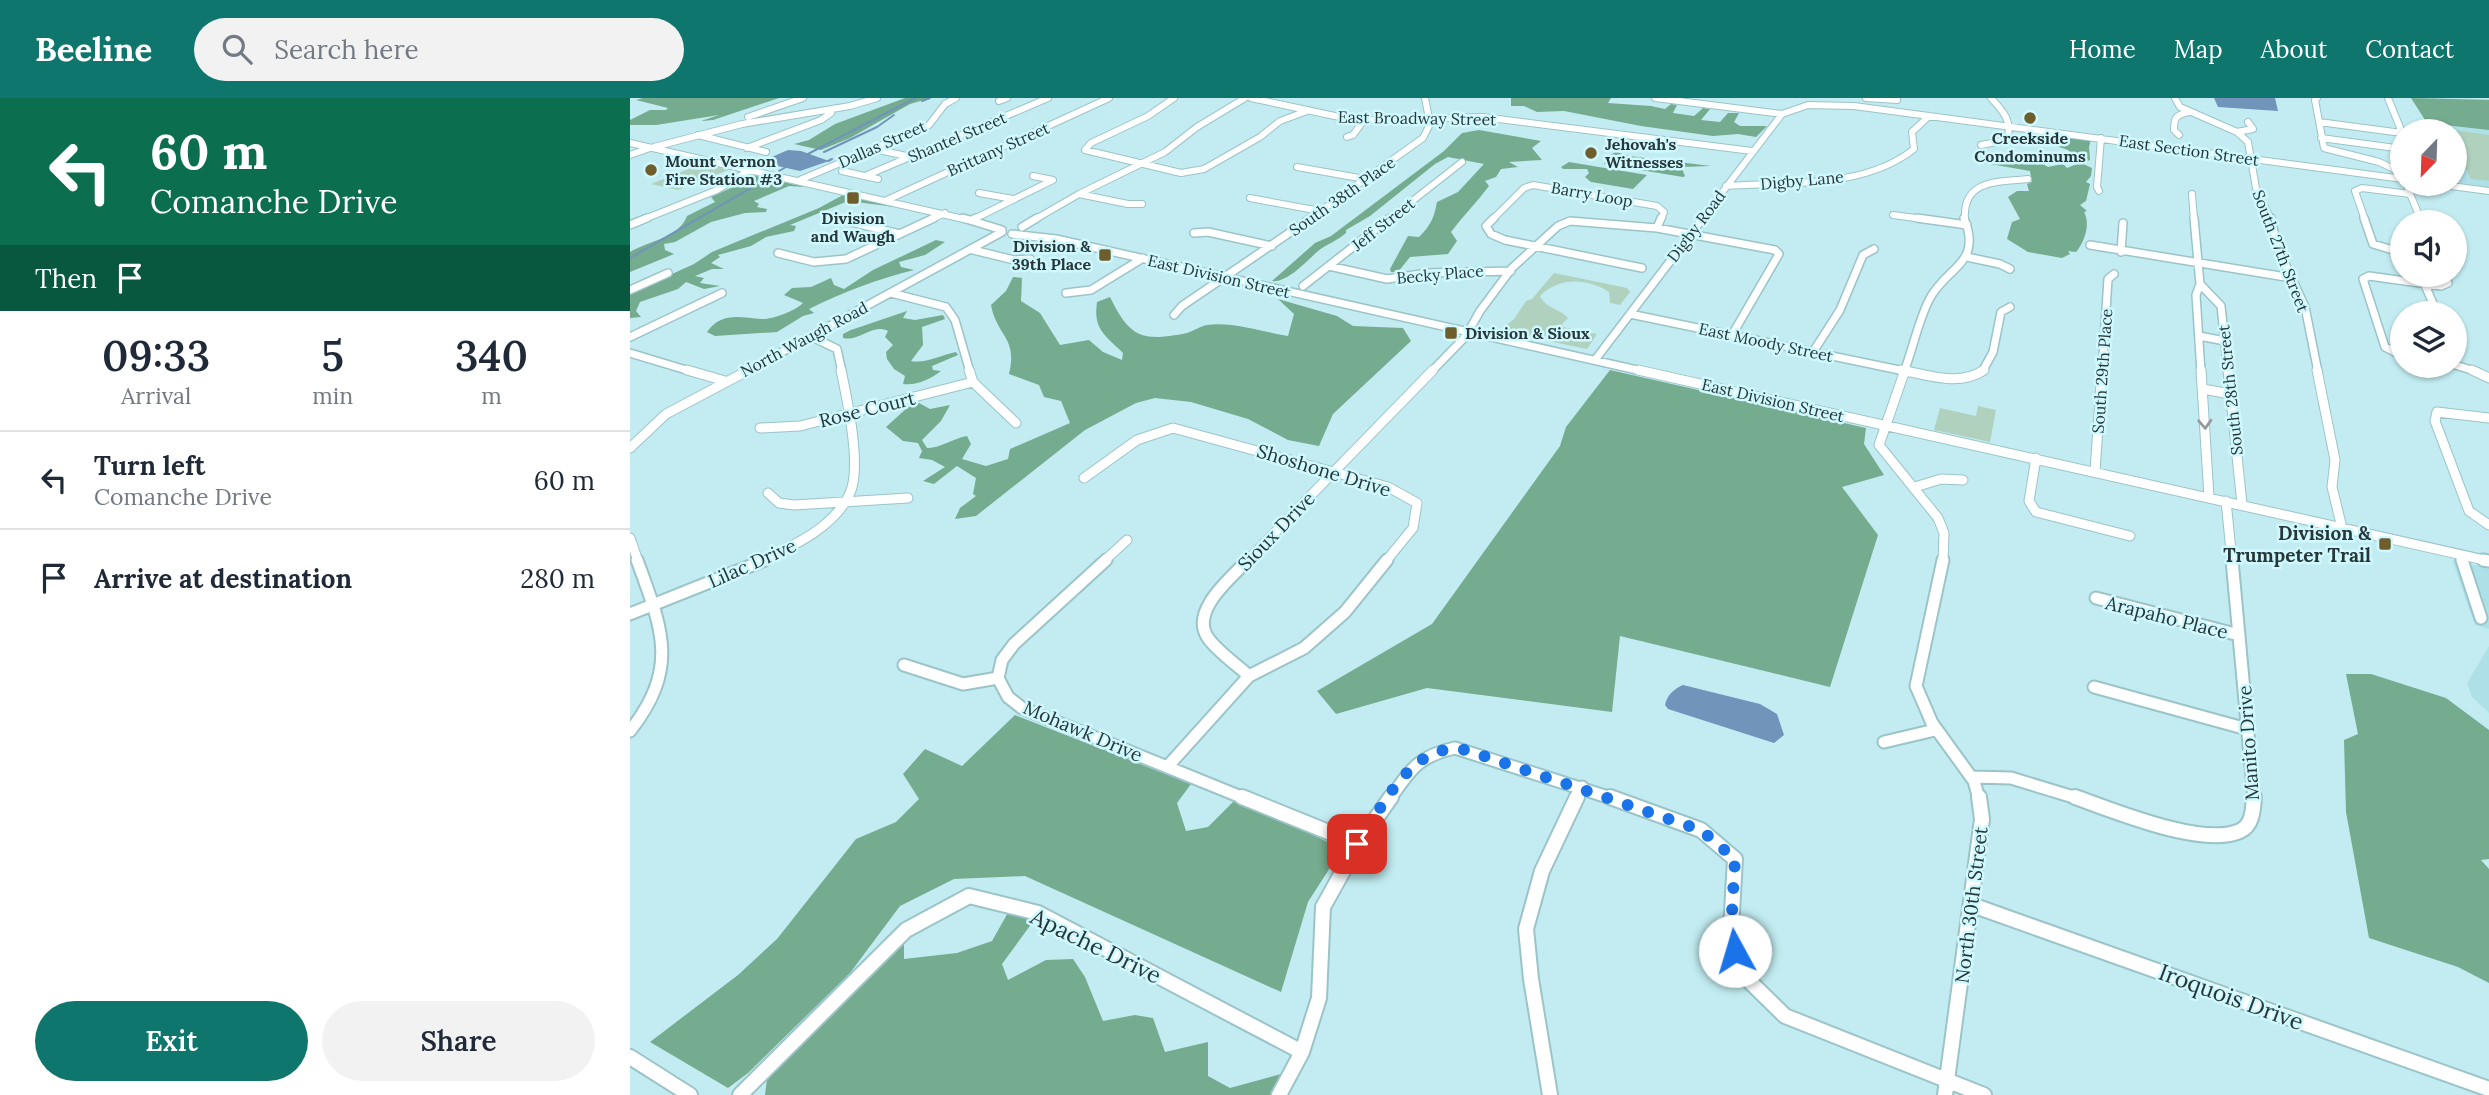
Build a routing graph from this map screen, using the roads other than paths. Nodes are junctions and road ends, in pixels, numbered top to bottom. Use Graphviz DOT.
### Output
graph roads {
  1 [pos="803,98"];
  2 [pos="877,98"];
  3 [pos="957,98"];
  4 [pos="1007,98"];
  5 [pos="1024,98"];
  6 [pos="1048,98"];
  7 [pos="1109,98"];
  8 [pos="1174,98"];
  9 [pos="1245,98"];
  10 [pos="1251,98"];
  11 [pos="1425,98"];
  12 [pos="1655,98"];
  13 [pos="1795,98"];
  14 [pos="1866,98"];
  15 [pos="1991,98"];
  16 [pos="2175,98"];
  17 [pos="2316,98"];
  18 [pos="2388,98"];
  19 [pos="1897,100"];
  20 [pos="999,101"];
  21 [pos="1040,101"];
  22 [pos="1808,105"];
  23 [pos="832,109"];
  24 [pos="1307,111"];
  25 [pos="2189,113"];
  26 [pos="1782,114"];
  27 [pos="1929,116"];
  28 [pos="1430,118"];
  29 [pos="2396,119"];
  30 [pos="1364,120"];
  31 [pos="2248,122"];
  32 [pos="2319,122"];
  33 [pos="742,124"];
  34 [pos="2011,126"];
  35 [pos="2237,132"];
  36 [pos="2390,132"];
  37 [pos="697,135"];
  38 [pos="2179,135"];
  39 [pos="1347,137"];
  40 [pos="2101,138"];
  41 [pos="2321,138"];
  42 [pos="630,143"];
  43 [pos="1981,145"];
  44 [pos="2390,147"];
  45 [pos="651,148"];
  46 [pos="747,148"];
  47 [pos="874,149"];
  48 [pos="1752,151"];
  49 [pos="766,152"];
  50 [pos="630,155"];
  51 [pos="911,157"];
  52 [pos="2250,158"];
  53 [pos="1462,162"];
  54 [pos="1144,164"];
  55 [pos="2390,165"];
  56 [pos="1297,167"];
  57 [pos="751,169"];
  58 [pos="842,171"];
  59 [pos="865,176"];
  60 [pos="1033,176"];
  61 [pos="878,179"];
  62 [pos="1365,179"];
  63 [pos="2028,179"];
  64 [pos="2390,179"];
  65 [pos="800,180"];
  66 [pos="1726,186"];
  67 [pos="2468,188"];
  68 [pos="2099,191"];
  69 [pos="2489,191"];
  70 [pos="2390,192"];
  71 [pos="979,193"];
  72 [pos="1079,194"];
  73 [pos="2192,194"];
  74 [pos="1250,198"];
  75 [pos="1013,199"];
  76 [pos="887,200"];
  77 [pos="1142,204"];
  78 [pos="1320,211"];
  79 [pos="1046,212"];
  80 [pos="945,213"];
  81 [pos="1893,215"];
  82 [pos="842,220"];
  83 [pos="972,220"];
  84 [pos="2123,223"];
  85 [pos="630,225"];
  86 [pos="1967,225"];
  87 [pos="1022,228"];
  88 [pos="1657,228"];
  89 [pos="1008,230"];
  90 [pos="1194,233"];
  91 [pos="901,234"];
  92 [pos="1691,234"];
  93 [pos="1056,239"];
  94 [pos="1272,246"];
  95 [pos="2090,246"];
  96 [pos="1535,247"];
  97 [pos="1874,249"];
  98 [pos="974,250"];
  99 [pos="2390,251"];
  100 [pos="2122,252"];
  101 [pos="778,253"];
  102 [pos="1967,257"];
  103 [pos="1143,258"];
  104 [pos="1030,259"];
  105 [pos="2198,265"];
  106 [pos="1329,266"];
  107 [pos="1642,268"];
  108 [pos="2010,269"];
  109 [pos="1511,271"];
  110 [pos="668,273"];
  111 [pos="2114,274"];
  112 [pos="1223,277"];
  113 [pos="2292,278"];
  114 [pos="2390,279"];
  115 [pos="2200,284"];
  116 [pos="1303,286"];
  117 [pos="630,290"];
  118 [pos="722,293"];
  119 [pos="891,293"];
  120 [pos="1066,293"];
  121 [pos="2010,307"];
  122 [pos="1630,314"];
  123 [pos="1174,315"];
  124 [pos="1468,332"];
  125 [pos="1732,335"];
  126 [pos="810,336"];
  127 [pos="2199,336"];
  128 [pos="630,337"];
  129 [pos="2225,341"];
  130 [pos="2390,350"];
  131 [pos="1813,352"];
  132 [pos="630,353"];
  133 [pos="1595,360"];
  134 [pos="2467,367"];
  135 [pos="1902,370"];
  136 [pos="2489,378"];
  137 [pos="725,382"];
  138 [pos="973,382"];
  139 [pos="2203,389"];
  140 [pos="2230,394"];
  141 [pos="847,414"];
  142 [pos="2489,418"];
  143 [pos="1016,423"];
  144 [pos="1884,424"];
  145 [pos="760,428"];
  146 [pos="630,447"];
  147 [pos="2036,458"];
  148 [pos="2095,471"];
  149 [pos="1334,472"];
  150 [pos="1084,478"];
  151 [pos="1963,480"];
  152 [pos="1915,487"];
  153 [pos="768,493"];
  154 [pos="2209,497"];
  155 [pos="908,498"];
  156 [pos="2226,501"];
  157 [pos="846,503"];
  158 [pos="2242,505"];
  159 [pos="2489,525"];
  160 [pos="2342,528"];
  161 [pos="2130,537"];
  162 [pos="630,538"];
  163 [pos="1127,540"];
  164 [pos="2461,555"];
  165 [pos="2489,561"];
  166 [pos="2096,598"];
  167 [pos="652,606"];
  168 [pos="630,614"];
  169 [pos="2481,618"];
  170 [pos="2239,635"];
  171 [pos="904,665"];
  172 [pos="1249,676"];
  173 [pos="998,678"];
  174 [pos="2094,687"];
  175 [pos="2248,729"];
  176 [pos="1935,730"];
  177 [pos="630,732"];
  178 [pos="1884,742"];
  179 [pos="1168,766"];
  180 [pos="1973,777"];
  181 [pos="1581,787"];
  182 [pos="1357,844"];
  183 [pos="1972,905"];
  184 [pos="1302,1052"];
  185 [pos="630,1057"];
  186 [pos="1946,1087"];
  187 [pos="2489,1089"];
  188 [pos="690,1095"];
  189 [pos="740,1095"];
  190 [pos="1279,1095"];
  191 [pos="1550,1095"];
  192 [pos="1984,1095"];
  1 -- 33 [label="street"];
  2 -- 23 [label="street"];
  3 -- 47 [label="street, Dallas Street"];
  4 -- 20 [label="street"];
  5 -- 21 [label="street"];
  6 -- 21 [label="street, Shantel Street"];
  7 -- 76 [label="street, Brittany Street"];
  8 -- 54 [label="street"];
  9 -- 54 [label="street"];
  10 -- 24 [label="street, East Broadway Street"];
  11 -- 28 [label="street"];
  12 -- 26 [label="street"];
  13 -- 22 [label="street"];
  14 -- 19 [label="street"];
  15 -- 34 [label="street"];
  16 -- 25 [label="street"];
  17 -- 32 [label="street"];
  18 -- 29 [label="street"];
  21 -- 51 [label="street, Shantel Street"];
  22 -- 26 [label="street"];
  22 -- 27 [label="street, East Section Street"];
  23 -- 33 [label="street"];
  23 -- 46 [label="street"];
  24 -- 30 [label="street, East Broadway Street"];
  24 -- 54 [label="street"];
  25 -- 35 [label="street"];
  25 -- 38 [label="street"];
  26 -- 48 [label="street, Digby Road"];
  27 -- 34 [label="street, East Section Street"];
  27 -- 66 [label="street, Digby Lane"];
  28 -- 30 [label="street, East Broadway Street"];
  28 -- 48 [label="street, East Broadway Street"];
  28 -- 62 [label="street, South 38th Place"];
  30 -- 39 [label="street"];
  31 -- 35 [label="street"];
  32 -- 36 [label="street"];
  32 -- 41 [label="street"];
  33 -- 37 [label="street"];
  34 -- 40 [label="street, East Section Street"];
  34 -- 43 [label="street"];
  35 -- 52 [label="street, South 27th Street"];
  37 -- 45 [label="street"];
  37 -- 46 [label="street"];
  40 -- 52 [label="street, East Section Street"];
  40 -- 68 [label="street"];
  41 -- 44 [label="street"];
  41 -- 55 [label="street"];
  42 -- 45 [label="street, East Division Street"];
  45 -- 50 [label="street"];
  45 -- 57 [label="street, East Division Street"];
  46 -- 49 [label="street"];
  47 -- 51 [label="street"];
  47 -- 65 [label="street, Dallas Street"];
  48 -- 66 [label="street, Digby Road"];
  51 -- 59 [label="street, Shantel Street"];
  52 -- 64 [label="street, East Section Street"];
  52 -- 113 [label="street, South 27th Street"];
  53 -- 106 [label="street, Jeff Street"];
  54 -- 72 [label="street"];
  56 -- 62 [label="street"];
  57 -- 65 [label="street, East Division Street"];
  57 -- 85 [label="street"];
  58 -- 59 [label="street"];
  59 -- 61 [label="street"];
  60 -- 75 [label="street"];
  62 -- 78 [label="street, South 38th Place"];
  63 -- 86 [label="street"];
  65 -- 76 [label="street, East Division Street"];
  66 -- 92 [label="street, Digby Road"];
  67 -- 69 [label="street"];
  70 -- 99 [label="street"];
  71 -- 75 [label="street"];
  72 -- 77 [label="street"];
  72 -- 79 [label="street"];
  73 -- 105 [label="street, South 28th Street"];
  74 -- 78 [label="street"];
  75 -- 83 [label="street"];
  76 -- 80 [label="street, East Division Street"];
  78 -- 94 [label="street, South 38th Place"];
  79 -- 87 [label="street"];
  79 -- 89 [label="street"];
  80 -- 83 [label="street, East Division Street"];
  80 -- 91 [label="street"];
  81 -- 86 [label="street"];
  82 -- 91 [label="street"];
  83 -- 89 [label="street, East Division Street"];
  84 -- 100 [label="street"];
  86 -- 102 [label="street"];
  87 -- 89 [label="street"];
  87 -- 93 [label="street, East Division Street"];
  88 -- 92 [label="street, Sioux Drive"];
  88 -- 96 [label="street, Sioux Drive"];
  88 -- 96 [label="street, Barry Loop"];
  89 -- 93 [label="street, East Division Street"];
  89 -- 98 [label="street, North Waugh Road"];
  90 -- 94 [label="street"];
  91 -- 101 [label="street"];
  92 -- 122 [label="street, Digby Road"];
  92 -- 125 [label="street, Sioux Drive"];
  93 -- 103 [label="street, East Division Street"];
  94 -- 112 [label="street, South 38th Place"];
  95 -- 100 [label="street"];
  96 -- 107 [label="street"];
  96 -- 109 [label="street, Sioux Drive"];
  97 -- 131 [label="street"];
  98 -- 104 [label="street"];
  98 -- 119 [label="street, North Waugh Road"];
  100 -- 105 [label="street"];
  102 -- 108 [label="street"];
  102 -- 135 [label="street"];
  103 -- 112 [label="street, East Division Street"];
  103 -- 120 [label="street"];
  105 -- 113 [label="street"];
  105 -- 115 [label="street, South 28th Street"];
  106 -- 109 [label="street, Becky Place"];
  106 -- 116 [label="street, Jeff Street"];
  109 -- 124 [label="street, Sioux Drive"];
  110 -- 117 [label="street"];
  111 -- 148 [label="street, South 29th Place"];
  112 -- 123 [label="street, South 38th Place"];
  112 -- 124 [label="street, East Division Street"];
  113 -- 160 [label="street, South 27th Street"];
  114 -- 130 [label="street"];
  115 -- 127 [label="street, South 28th Street"];
  115 -- 129 [label="street, South 28th Street"];
  118 -- 128 [label="street"];
  119 -- 126 [label="street, North Waugh Road"];
  119 -- 138 [label="street"];
  121 -- 135 [label="street, East Moody Street"];
  122 -- 125 [label="street, East Moody Street"];
  122 -- 133 [label="street, Digby Road"];
  124 -- 133 [label="street, East Division Street"];
  124 -- 149 [label="street, Sioux Drive"];
  125 -- 131 [label="street, East Moody Street"];
  126 -- 137 [label="street, North Waugh Road"];
  126 -- 141 [label="street"];
  127 -- 129 [label="street"];
  127 -- 139 [label="street, South 28th Street"];
  129 -- 140 [label="street, South 28th Street"];
  131 -- 135 [label="street, East Moody Street"];
  132 -- 137 [label="street"];
  133 -- 144 [label="street, East Division Street"];
  134 -- 136 [label="street"];
  135 -- 144 [label="street"];
  137 -- 146 [label="street, North Waugh Road"];
  138 -- 141 [label="street, Rose Court"];
  138 -- 143 [label="street"];
  139 -- 140 [label="street"];
  139 -- 154 [label="street, South 28th Street, one-way"];
  140 -- 158 [label="street, South 28th Street"];
  141 -- 145 [label="street, Rose Court"];
  141 -- 157 [label="street"];
  142 -- 159 [label="street"];
  144 -- 147 [label="street, East Division Street"];
  144 -- 152 [label="street, North 30th Street"];
  147 -- 148 [label="street, East Division Street"];
  147 -- 161 [label="street"];
  148 -- 154 [label="street, East Division Street"];
  149 -- 150 [label="street, Shoshone Drive"];
  149 -- 172 [label="street, Sioux Drive"];
  149 -- 172 [label="street, Shoshone Drive"];
  151 -- 152 [label="street"];
  152 -- 176 [label="street, North 30th Street"];
  153 -- 157 [label="street"];
  154 -- 156 [label="street, East Division Street"];
  155 -- 157 [label="street"];
  156 -- 158 [label="street, East Division Street"];
  156 -- 170 [label="street, Manito Drive"];
  157 -- 167 [label="street, Lilac Drive"];
  158 -- 160 [label="street, East Division Street"];
  160 -- 164 [label="street, East Division Street"];
  162 -- 167 [label="street"];
  163 -- 173 [label="street"];
  164 -- 165 [label="street, East Division Street"];
  164 -- 169 [label="street"];
  166 -- 170 [label="street, Arapaho Place"];
  167 -- 168 [label="street, Lilac Drive"];
  167 -- 177 [label="street"];
  170 -- 175 [label="street, Manito Drive"];
  171 -- 173 [label="street"];
  172 -- 179 [label="street, Shoshone Drive"];
  173 -- 179 [label="street, Mohawk Drive"];
  174 -- 175 [label="street"];
  175 -- 180 [label="street, Manito Drive"];
  176 -- 178 [label="street"];
  176 -- 180 [label="street, North 30th Street"];
  179 -- 182 [label="street, Mohawk Drive"];
  180 -- 183 [label="street, North 30th Street"];
  181 -- 182 [label="street"];
  181 -- 186 [label="street"];
  181 -- 191 [label="street"];
  182 -- 184 [label="street"];
  183 -- 186 [label="street, North 30th Street"];
  183 -- 187 [label="street, Iroquois Drive"];
  184 -- 189 [label="street, Apache Drive"];
  184 -- 190 [label="street"];
  185 -- 188 [label="street"];
  186 -- 192 [label="street"];
}
